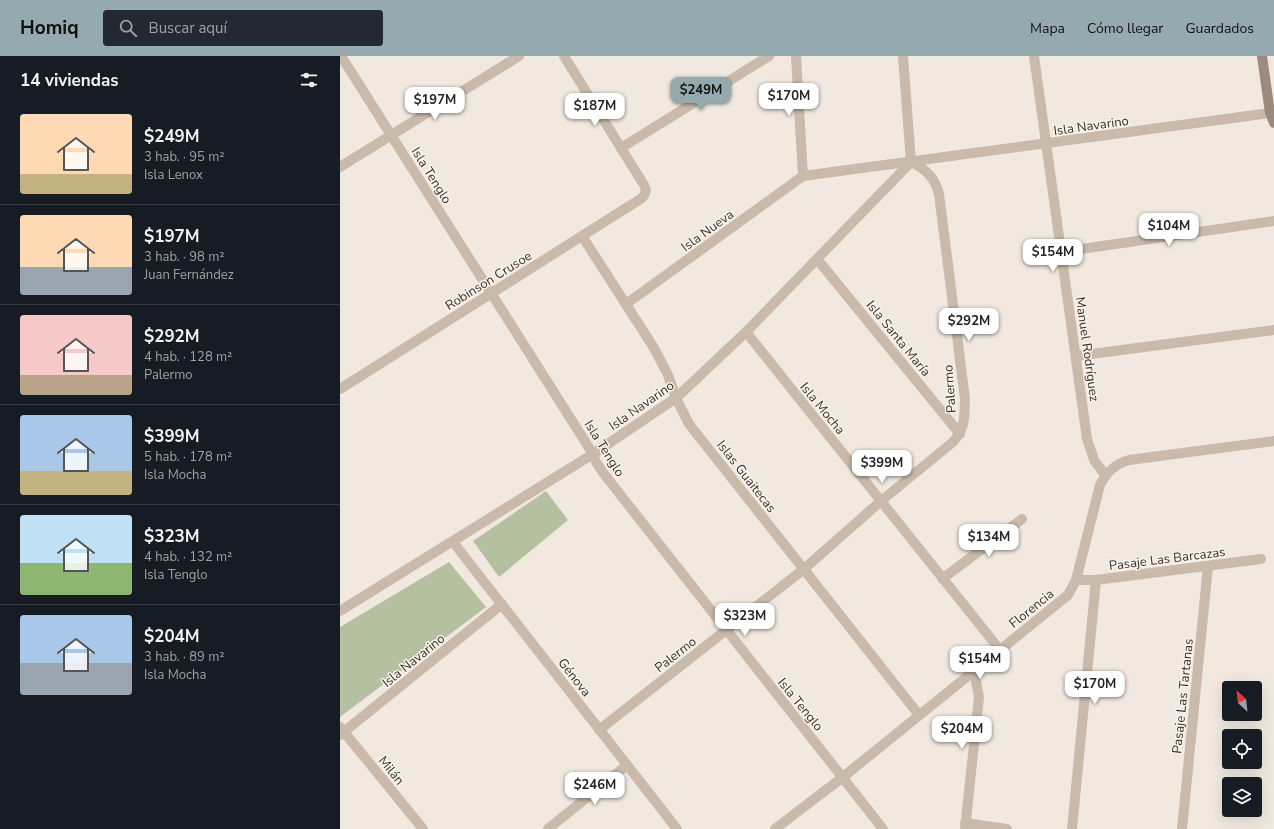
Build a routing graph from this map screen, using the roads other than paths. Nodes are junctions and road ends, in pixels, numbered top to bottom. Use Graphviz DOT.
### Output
graph roads {
  1 [pos="341,56"];
  2 [pos="519,56"];
  3 [pos="564,56"];
  4 [pos="769,56"];
  5 [pos="796,56"];
  6 [pos="903,56"];
  7 [pos="1034,56"];
  8 [pos="1262,56"];
  9 [pos="1272,112"];
  10 [pos="1274,123"];
  11 [pos="391,135"];
  12 [pos="1046,144"];
  13 [pos="621,148"];
  14 [pos="911,162"];
  15 [pos="340,167"];
  16 [pos="803,176"];
  17 [pos="1274,221"];
  18 [pos="582,236"];
  19 [pos="1061,252"];
  20 [pos="817,259"];
  21 [pos="491,293"];
  22 [pos="626,304"];
  23 [pos="1274,330"];
  24 [pos="746,332"];
  25 [pos="1076,356"];
  26 [pos="340,389"];
  27 [pos="676,398"];
  28 [pos="960,434"];
  29 [pos="1274,441"];
  30 [pos="593,454"];
  31 [pos="1105,475"];
  32 [pos="881,501"];
  33 [pos="1022,519"];
  34 [pos="453,542"];
  35 [pos="1261,559"];
  36 [pos="1208,566"];
  37 [pos="804,569"];
  38 [pos="942,579"];
  39 [pos="1076,580"];
  40 [pos="1096,580"];
  41 [pos="502,604"];
  42 [pos="340,612"];
  43 [pos="726,630"];
  44 [pos="1000,650"];
  45 [pos="974,671"];
  46 [pos="919,715"];
  47 [pos="599,730"];
  48 [pos="341,732"];
  49 [pos="627,765"];
  50 [pos="843,777"];
  51 [pos="965,826"];
  52 [pos="423,829"];
  53 [pos="548,829"];
  54 [pos="677,829"];
  55 [pos="775,829"];
  56 [pos="883,829"];
  57 [pos="1007,829"];
  58 [pos="1072,829"];
  59 [pos="1182,829"];
  1 -- 11 [label="street, Isla Tenglo"];
  2 -- 11 [label="street"];
  3 -- 13 [label="street"];
  4 -- 13 [label="street"];
  5 -- 16 [label="street"];
  6 -- 14 [label="street"];
  7 -- 12 [label="street, Manuel Rodríguez"];
  8 -- 9 [label="street"];
  9 -- 10 [label="street"];
  9 -- 12 [label="street, Isla Navarino"];
  11 -- 15 [label="street"];
  11 -- 21 [label="street, Isla Tenglo"];
  12 -- 14 [label="street, Isla Navarino"];
  12 -- 19 [label="street, Manuel Rodríguez"];
  13 -- 18 [label="street, Robinson Crusoe"];
  14 -- 16 [label="street, Isla Navarino"];
  14 -- 20 [label="street, Isla Navarino"];
  14 -- 28 [label="street, Palermo"];
  16 -- 22 [label="street, Isla Nueva"];
  17 -- 19 [label="street"];
  18 -- 21 [label="street, Robinson Crusoe"];
  18 -- 22 [label="street, Islas Guaitecas"];
  19 -- 25 [label="street, Manuel Rodríguez"];
  20 -- 24 [label="street, Isla Navarino"];
  20 -- 28 [label="street, Isla Santa María"];
  21 -- 26 [label="street, Robinson Crusoe"];
  21 -- 30 [label="street, Isla Tenglo"];
  22 -- 27 [label="street, Islas Guaitecas"];
  23 -- 25 [label="street"];
  24 -- 27 [label="street, Isla Navarino"];
  24 -- 32 [label="street, Isla Mocha"];
  25 -- 31 [label="street, Manuel Rodríguez"];
  27 -- 30 [label="street, Isla Navarino"];
  27 -- 37 [label="street, Islas Guaitecas"];
  28 -- 32 [label="street, Palermo"];
  29 -- 31 [label="street"];
  30 -- 34 [label="street, Isla Navarino"];
  30 -- 43 [label="street, Isla Tenglo"];
  31 -- 39 [label="street, Florencia"];
  32 -- 37 [label="street, Palermo"];
  32 -- 38 [label="street, Isla Mocha"];
  33 -- 38 [label="street"];
  34 -- 41 [label="street, Génova"];
  34 -- 42 [label="street, Isla Navarino"];
  35 -- 36 [label="street, Pasaje Las Barcazas"];
  36 -- 40 [label="street, Pasaje Las Barcazas"];
  36 -- 59 [label="street, Pasaje Las Tartanas"];
  37 -- 43 [label="street, Palermo"];
  37 -- 46 [label="street, Islas Guaitecas"];
  38 -- 44 [label="street, Isla Mocha"];
  39 -- 40 [label="street, Pasaje Las Barcazas"];
  39 -- 44 [label="street, Florencia"];
  40 -- 58 [label="street"];
  41 -- 47 [label="street, Génova"];
  41 -- 48 [label="street, Isla Navarino"];
  43 -- 47 [label="street, Palermo"];
  43 -- 50 [label="street, Isla Tenglo"];
  44 -- 45 [label="street, Florencia"];
  45 -- 46 [label="street, Florencia"];
  45 -- 51 [label="street"];
  46 -- 50 [label="street, Florencia"];
  47 -- 49 [label="street, Génova"];
  48 -- 52 [label="street, Milán"];
  49 -- 53 [label="street"];
  49 -- 54 [label="street, Génova"];
  50 -- 55 [label="street, Florencia"];
  50 -- 56 [label="street, Isla Tenglo"];
  51 -- 57 [label="street"];
}
